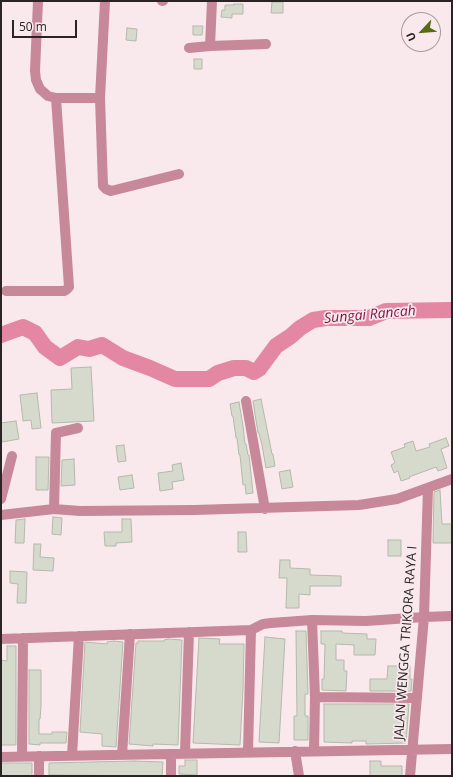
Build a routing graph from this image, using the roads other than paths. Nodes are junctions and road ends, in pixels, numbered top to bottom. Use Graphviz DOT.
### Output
graph roads {
  1 [pos="38,1"];
  2 [pos="105,1"];
  3 [pos="212,1"];
  4 [pos="266,44"];
  5 [pos="210,46"];
  6 [pos="189,48"];
  7 [pos="56,98"];
  8 [pos="100,98"];
  9 [pos="179,174"];
  10 [pos="6,291"];
  11 [pos="246,401"];
  12 [pos="78,428"];
  13 [pos="12,456"];
  14 [pos="452,479"];
  15 [pos="428,488"];
  16 [pos="1,499"];
  17 [pos="54,509"];
  18 [pos="265,509"];
  19 [pos="1,514"];
  20 [pos="452,616"];
  21 [pos="424,617"];
  22 [pos="312,620"];
  23 [pos="251,630"];
  24 [pos="189,632"];
  25 [pos="130,634"];
  26 [pos="78,636"];
  27 [pos="23,638"];
  28 [pos="1,639"];
  29 [pos="315,697"];
  30 [pos="417,698"];
  31 [pos="412,749"];
  32 [pos="452,749"];
  33 [pos="314,751"];
  34 [pos="248,752"];
  35 [pos="296,752"];
  36 [pos="185,753"];
  37 [pos="122,754"];
  38 [pos="171,754"];
  39 [pos="72,755"];
  40 [pos="22,756"];
  41 [pos="39,756"];
  42 [pos="1,757"];
  43 [pos="39,776"];
  44 [pos="171,776"];
  45 [pos="300,776"];
  46 [pos="410,776"];
  1 -- 7 [label="street"];
  2 -- 8 [label="street"];
  3 -- 5 [label="street"];
  4 -- 5 [label="street"];
  5 -- 6 [label="street"];
  7 -- 8 [label="street"];
  7 -- 10 [label="street"];
  8 -- 9 [label="street"];
  11 -- 18 [label="street"];
  12 -- 17 [label="street"];
  13 -- 16 [label="street"];
  14 -- 15 [label="street"];
  15 -- 18 [label="street"];
  15 -- 21 [label="street, JALAN WENGGA TRIKORA RAYA I"];
  17 -- 18 [label="street"];
  17 -- 19 [label="street"];
  20 -- 21 [label="street"];
  21 -- 22 [label="street"];
  21 -- 30 [label="street, JALAN WENGGA TRIKORA RAYA I"];
  22 -- 23 [label="street"];
  22 -- 29 [label="street"];
  23 -- 24 [label="street"];
  23 -- 34 [label="street"];
  24 -- 25 [label="street"];
  24 -- 36 [label="street"];
  25 -- 26 [label="street"];
  25 -- 37 [label="street"];
  26 -- 27 [label="street"];
  26 -- 39 [label="street"];
  27 -- 28 [label="street"];
  27 -- 40 [label="street"];
  29 -- 30 [label="street"];
  29 -- 33 [label="street"];
  30 -- 31 [label="street, JALAN WENGGA TRIKORA RAYA I"];
  31 -- 32 [label="street"];
  31 -- 33 [label="street"];
  31 -- 46 [label="street, JALAN WENGGA TRIKORA RAYA I"];
  33 -- 35 [label="street"];
  34 -- 35 [label="street"];
  34 -- 36 [label="street"];
  35 -- 45 [label="street"];
  36 -- 38 [label="street"];
  37 -- 38 [label="street"];
  37 -- 39 [label="street"];
  38 -- 44 [label="street"];
  39 -- 41 [label="street"];
  40 -- 41 [label="street"];
  40 -- 42 [label="street"];
  41 -- 43 [label="street"];
}
